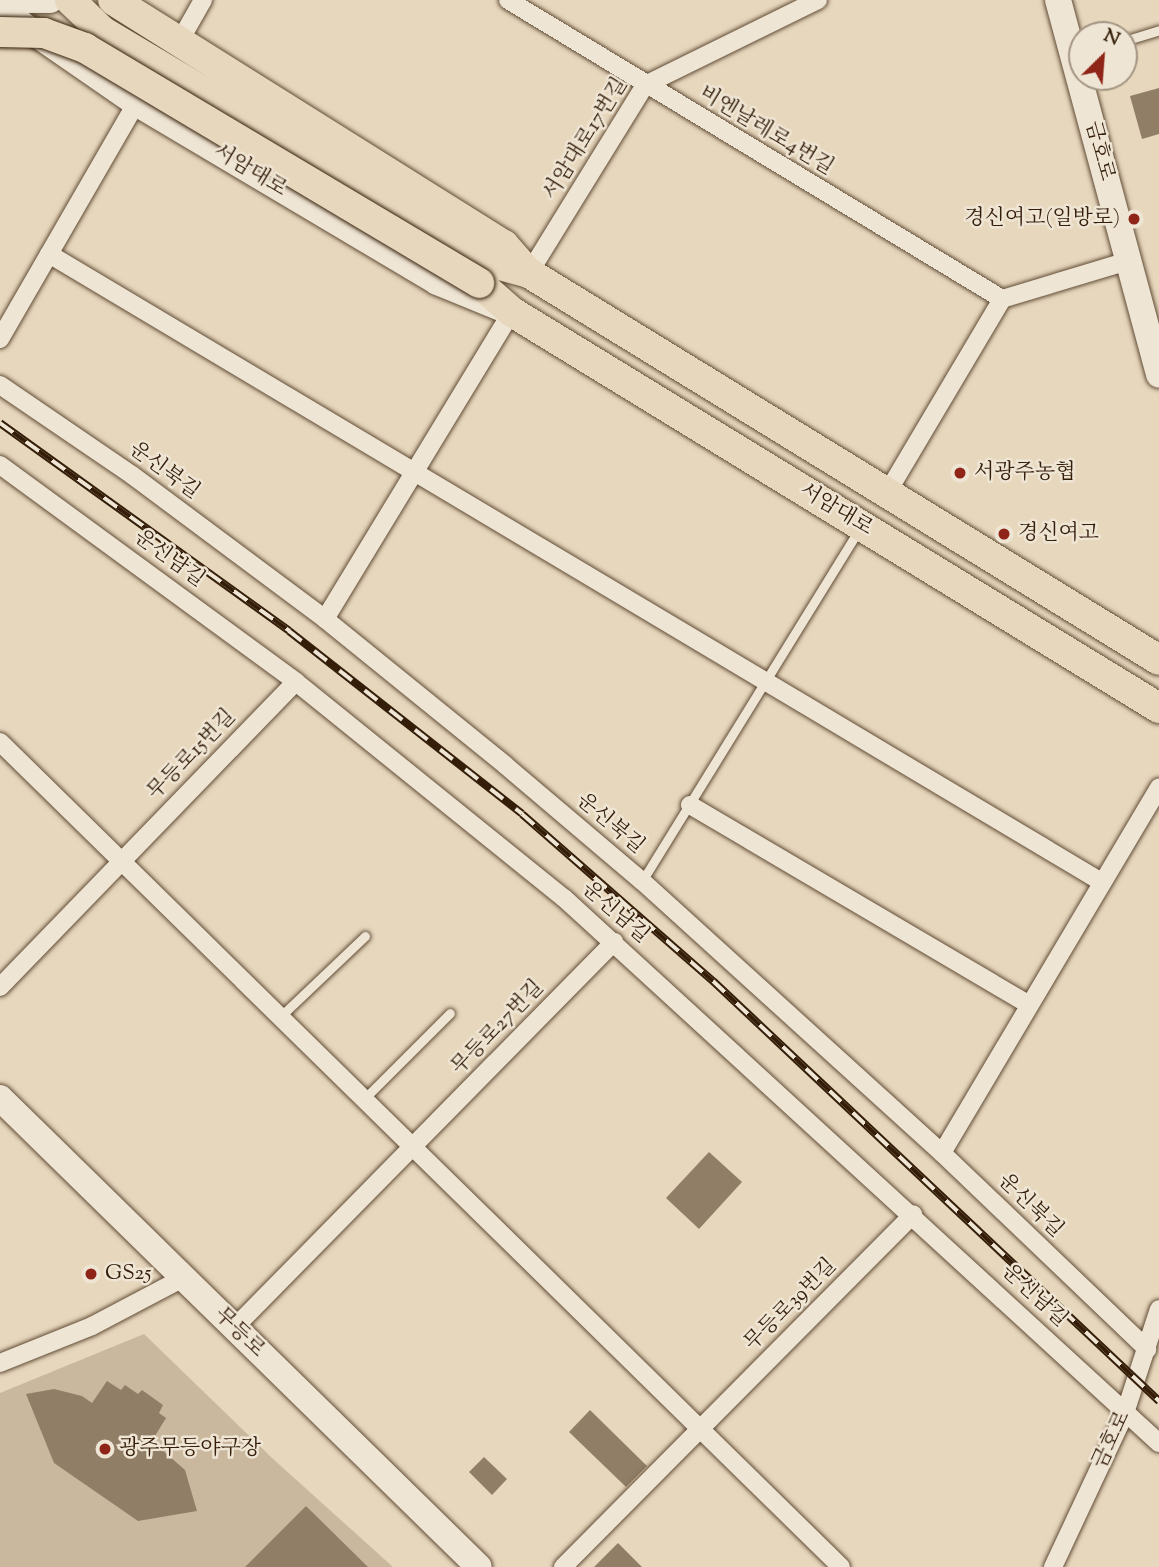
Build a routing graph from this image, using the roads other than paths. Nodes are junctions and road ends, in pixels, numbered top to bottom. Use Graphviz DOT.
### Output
graph roads {
  1 [pos="3,0"];
  2 [pos="50,0"];
  3 [pos="70,0"];
  4 [pos="113,0"];
  5 [pos="203,0"];
  6 [pos="508,0"];
  7 [pos="818,0"];
  8 [pos="1058,0"];
  9 [pos="0,9"];
  10 [pos="1068,29"];
  11 [pos="1159,30"];
  12 [pos="0,32"];
  13 [pos="1138,37"];
  14 [pos="178,44"];
  15 [pos="645,85"];
  16 [pos="1086,91"];
  17 [pos="136,103"];
  18 [pos="49,254"];
  19 [pos="1128,261"];
  20 [pos="484,272"];
  21 [pos="528,273"];
  22 [pos="1002,299"];
  23 [pos="512,312"];
  24 [pos="0,338"];
  25 [pos="1159,375"];
  26 [pos="0,385"];
  27 [pos="0,465"];
  28 [pos="416,471"];
  29 [pos="887,493"];
  30 [pos="861,526"];
  31 [pos="325,619"];
  32 [pos="1159,660"];
  33 [pos="296,682"];
  34 [pos="765,682"];
  35 [pos="1159,708"];
  36 [pos="1,742"];
  37 [pos="1159,787"];
  38 [pos="690,805"];
  39 [pos="121,860"];
  40 [pos="642,881"];
  41 [pos="1100,881"];
  42 [pos="365,936"];
  43 [pos="614,942"];
  44 [pos="0,987"];
  45 [pos="1028,1004"];
  46 [pos="450,1013"];
  47 [pos="281,1016"];
  48 [pos="0,1098"];
  49 [pos="365,1098"];
  50 [pos="414,1146"];
  51 [pos="942,1153"];
  52 [pos="913,1214"];
  53 [pos="183,1278"];
  54 [pos="1159,1309"];
  55 [pos="234,1328"];
  56 [pos="1147,1349"];
  57 [pos="0,1363"];
  58 [pos="1125,1413"];
  59 [pos="701,1428"];
  60 [pos="1159,1443"];
  61 [pos="479,1567"];
  62 [pos="563,1567"];
  63 [pos="841,1567"];
  64 [pos="1053,1567"];
  1 -- 2 [label="street"];
  3 -- 20 [label="main road"];
  4 -- 14 [label="main road"];
  5 -- 14 [label="street"];
  6 -- 15 [label="street, 비엔날레로4번길"];
  7 -- 15 [label="street, 서암대로17번길"];
  8 -- 10 [label="street, 금호로"];
  9 -- 17 [label="street, 서암대로"];
  11 -- 13 [label="lane"];
  12 -- 20 [label="main road, bridge"];
  14 -- 21 [label="main road"];
  15 -- 21 [label="street, 서암대로17번길"];
  15 -- 22 [label="street, 비엔날레로4번길"];
  16 -- 19 [label="street, 금호로"];
  17 -- 18 [label="street"];
  17 -- 23 [label="street, 서암대로"];
  18 -- 24 [label="street"];
  18 -- 28 [label="street"];
  19 -- 22 [label="street"];
  19 -- 25 [label="street, 금호로"];
  20 -- 21 [label="main road, 서암대로"];
  20 -- 23 [label="main road, 서암대로"];
  21 -- 29 [label="main road, 서암대로"];
  22 -- 29 [label="street, 서암대로"];
  23 -- 28 [label="street"];
  23 -- 30 [label="main road, 서암대로"];
  26 -- 31 [label="street, 운신북길"];
  27 -- 33 [label="street, 운신남길"];
  28 -- 31 [label="street"];
  28 -- 34 [label="street"];
  29 -- 32 [label="main road, 서암대로"];
  30 -- 34 [label="lane"];
  30 -- 35 [label="main road, 서암대로"];
  31 -- 40 [label="street, 운신북길"];
  33 -- 39 [label="street, 무등로15번길"];
  33 -- 43 [label="street, 운신남길"];
  34 -- 38 [label="lane"];
  34 -- 41 [label="street"];
  36 -- 39 [label="street"];
  37 -- 41 [label="street"];
  38 -- 40 [label="lane"];
  38 -- 45 [label="street"];
  39 -- 44 [label="street, 무등로15번길"];
  39 -- 47 [label="street"];
  40 -- 51 [label="street, 운신북길"];
  41 -- 45 [label="street"];
  42 -- 47 [label="lane"];
  43 -- 50 [label="street, 무등로27번길"];
  43 -- 52 [label="street, 운신남길"];
  45 -- 51 [label="street"];
  46 -- 49 [label="lane"];
  47 -- 49 [label="street"];
  48 -- 53 [label="street, 무등로"];
  49 -- 50 [label="street"];
  50 -- 55 [label="street, 무등로27번길"];
  50 -- 59 [label="street"];
  51 -- 56 [label="street, 운신북길"];
  52 -- 58 [label="street, 운신남길"];
  52 -- 59 [label="street, 무등로39번길"];
  53 -- 55 [label="street, 무등로"];
  53 -- 57 [label="street"];
  54 -- 56 [label="street, 금호로"];
  55 -- 61 [label="street, 무등로"];
  56 -- 58 [label="street, 금호로"];
  58 -- 60 [label="street, 운신남길"];
  58 -- 64 [label="street, 금호로"];
  59 -- 62 [label="street, 무등로39번길"];
  59 -- 63 [label="street"];
}
